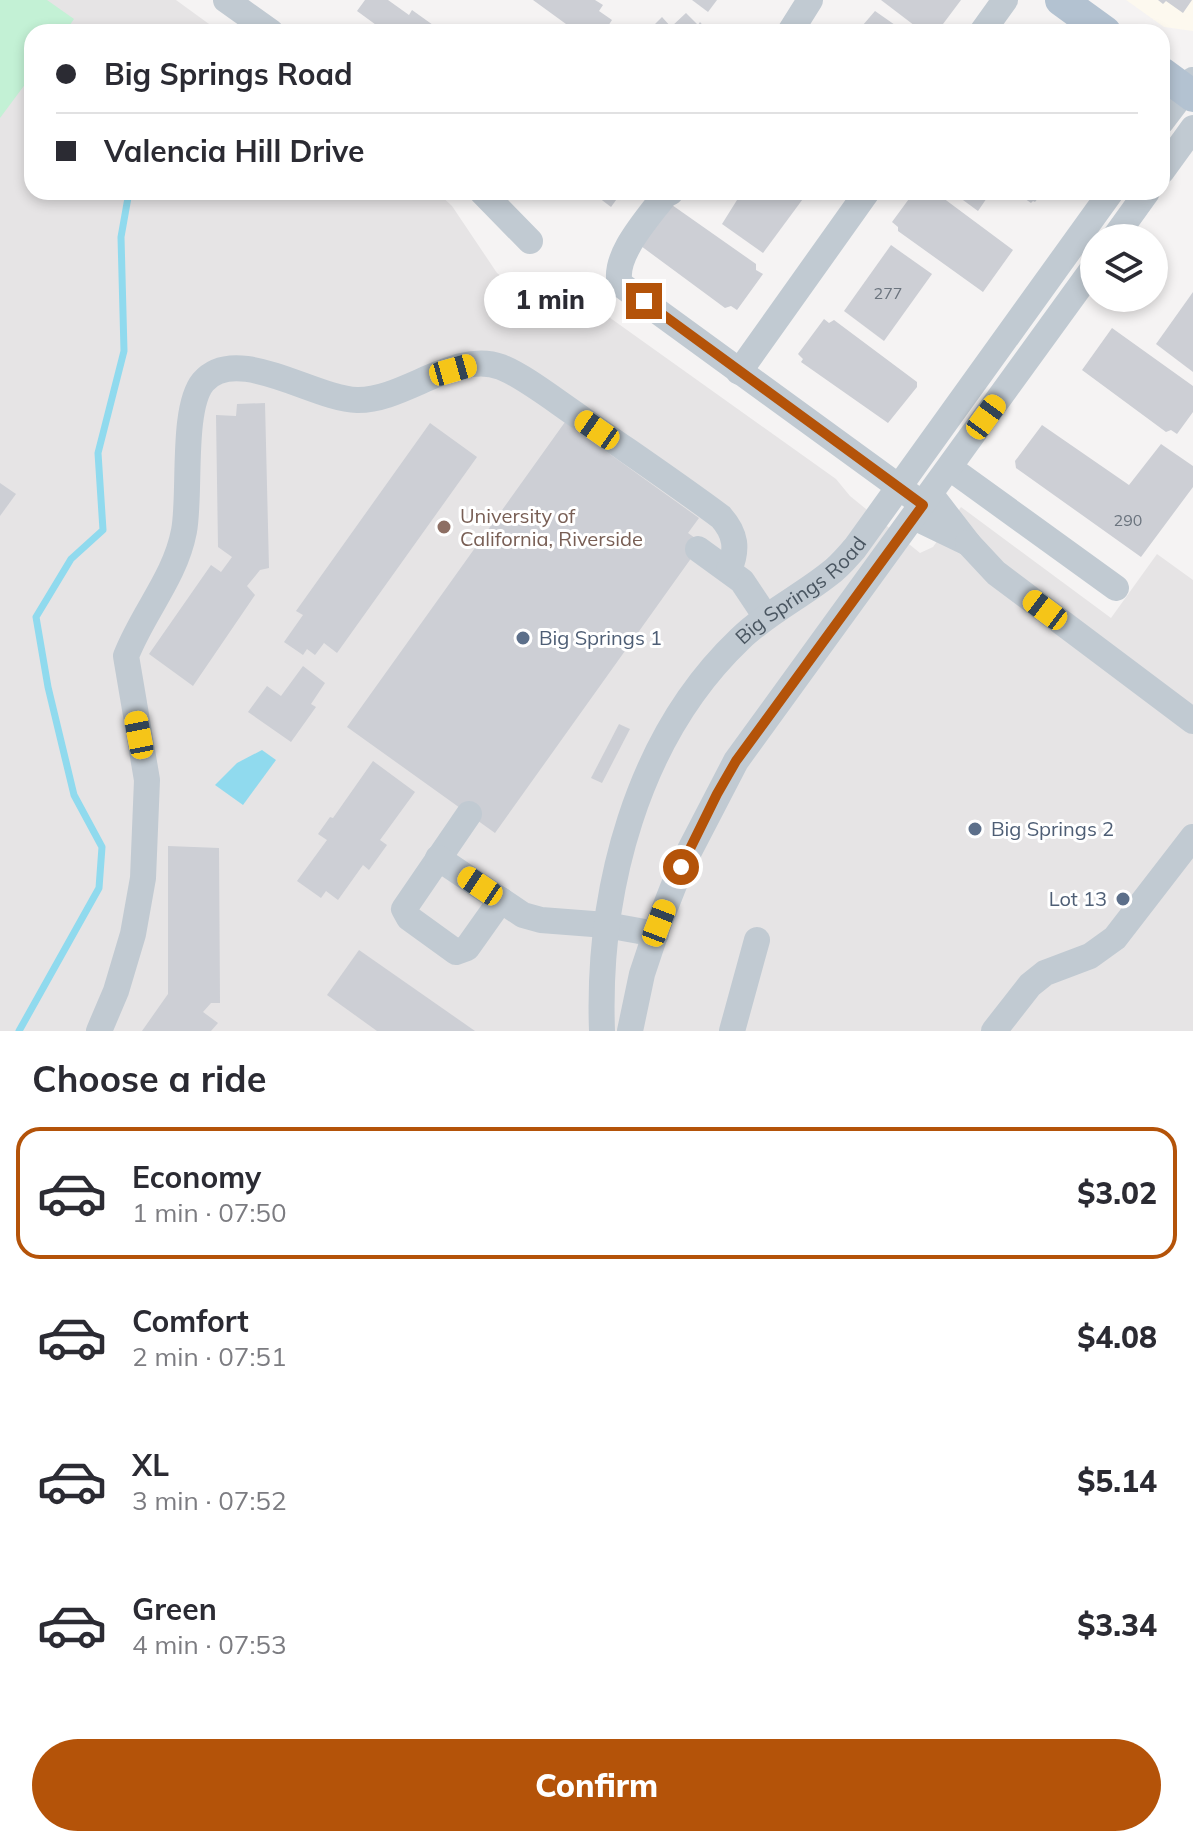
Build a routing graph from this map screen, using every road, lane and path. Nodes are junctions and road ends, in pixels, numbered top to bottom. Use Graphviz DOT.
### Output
graph roads {
  1 [pos="226,0"];
  2 [pos="810,0"];
  3 [pos="1005,0"];
  4 [pos="1066,2"];
  5 [pos="260,24"];
  6 [pos="795,24"];
  7 [pos="988,24"];
  8 [pos="1095,24"];
  9 [pos="1183,85"];
  10 [pos="1170,107"];
  11 [pos="1193,128"];
  12 [pos="1170,160"];
  13 [pos="490,200"];
  14 [pos="662,200"];
  15 [pos="861,200"];
  16 [pos="1105,200"];
  17 [pos="1141,200"];
  18 [pos="1124,224"];
  19 [pos="530,241"];
  20 [pos="1080,287"];
  21 [pos="739,372"];
  22 [pos="950,468"];
  23 [pos="900,488"];
  24 [pos="923,506"];
  25 [pos="698,549"];
  26 [pos="729,570"];
  27 [pos="1116,588"];
  28 [pos="766,617"];
  29 [pos="1193,721"];
  30 [pos="469,814"];
  31 [pos="1193,837"];
  32 [pos="438,858"];
  33 [pos="501,900"];
  34 [pos="606,925"];
  35 [pos="656,934"];
  36 [pos="757,940"];
  37 [pos="99,1031"];
  38 [pos="602,1031"];
  39 [pos="630,1031"];
  40 [pos="732,1031"];
  41 [pos="994,1031"];
  1 -- 5 [label="street"];
  2 -- 6 [label="street"];
  3 -- 7 [label="street"];
  4 -- 8 [label="main road"];
  9 -- 10 [label="street"];
  11 -- 12 [label="street"];
  13 -- 19 [label="street"];
  14 -- 21 [label="street"];
  15 -- 21 [label="street"];
  16 -- 23 [label="street, Big Springs Road"];
  17 -- 18 [label="street"];
  20 -- 22 [label="street, Big Springs Road"];
  21 -- 23 [label="street"];
  22 -- 24 [label="street, Big Springs Road"];
  22 -- 27 [label="street"];
  23 -- 24 [label="street"];
  23 -- 28 [label="street, Big Springs Road"];
  24 -- 29 [label="street"];
  24 -- 35 [label="street, Big Springs Road"];
  25 -- 26 [label="street"];
  26 -- 28 [label="street"];
  26 -- 37 [label="street"];
  28 -- 34 [label="street, Big Springs Road"];
  30 -- 32 [label="street"];
  31 -- 41 [label="street"];
  32 -- 33 [label="street"];
  32 -- 33 [label="street"];
  33 -- 34 [label="street"];
  34 -- 35 [label="street"];
  34 -- 38 [label="street, Big Springs Road"];
  35 -- 39 [label="street, Big Springs Road"];
  36 -- 40 [label="street"];
}
